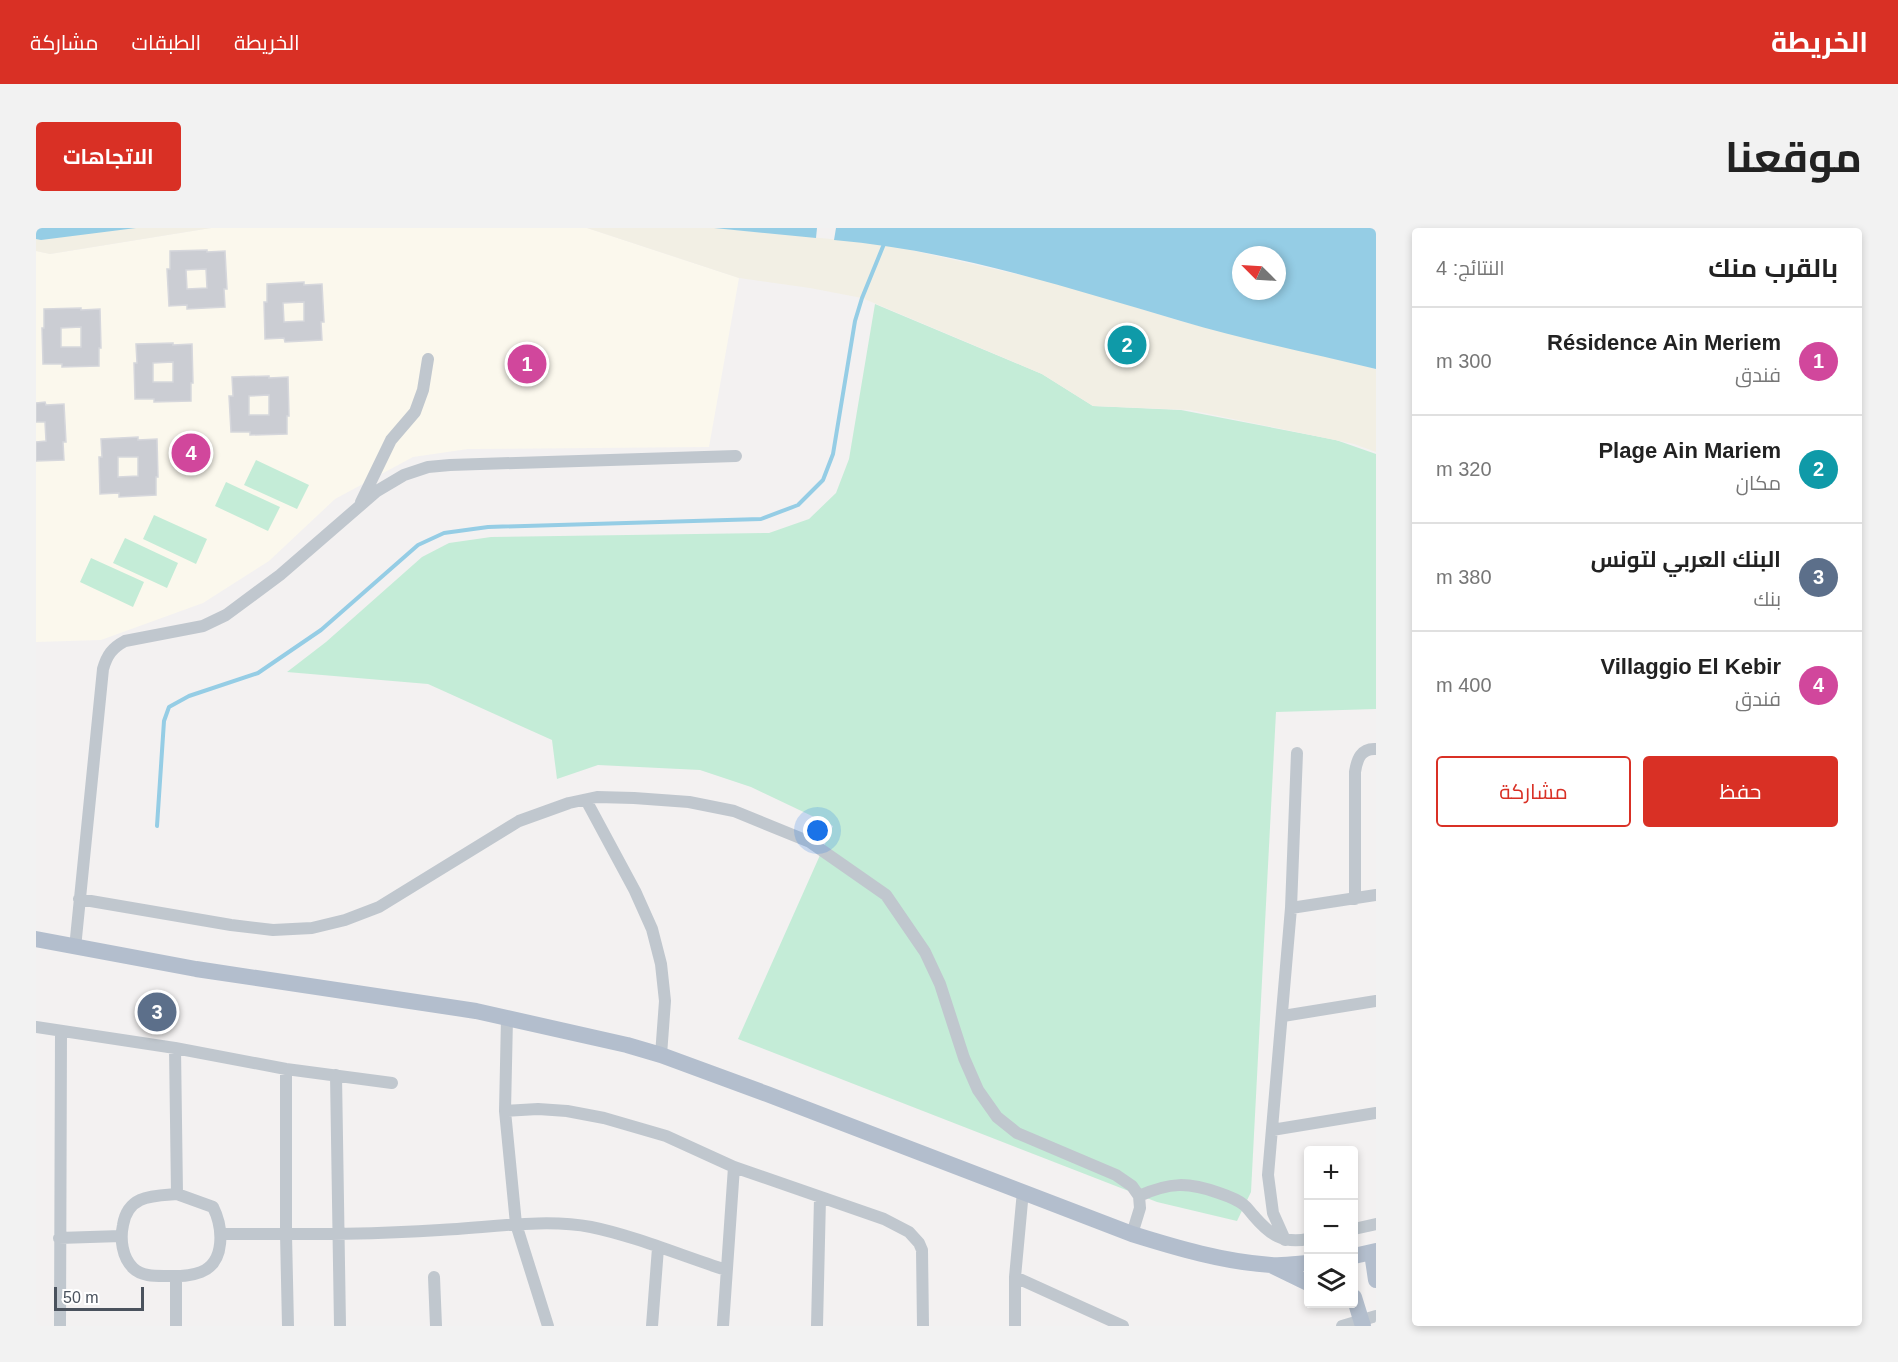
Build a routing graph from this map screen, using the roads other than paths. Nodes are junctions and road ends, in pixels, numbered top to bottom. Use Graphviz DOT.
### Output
graph roads {
  1 [pos="428,359"];
  2 [pos="736,456"];
  3 [pos="359,506"];
  4 [pos="1376,748"];
  5 [pos="1297,753"];
  6 [pos="586,800"];
  7 [pos="1376,895"];
  8 [pos="79,899"];
  9 [pos="1355,899"];
  10 [pos="1291,909"];
  11 [pos="36,939"];
  12 [pos="75,948"];
  13 [pos="1376,1001"];
  14 [pos="1283,1016"];
  15 [pos="507,1018"];
  16 [pos="36,1027"];
  17 [pos="61,1032"];
  18 [pos="175,1048"];
  19 [pos="661,1055"];
  20 [pos="286,1069"];
  21 [pos="336,1075"];
  22 [pos="392,1083"];
  23 [pos="506,1111"];
  24 [pos="1376,1113"];
  25 [pos="1272,1130"];
  26 [pos="734,1167"];
  27 [pos="1023,1191"];
  28 [pos="177,1194"];
  29 [pos="1139,1196"];
  30 [pos="820,1198"];
  31 [pos="516,1224"];
  32 [pos="1376,1224"];
  33 [pos="1358,1228"];
  34 [pos="221,1234"];
  35 [pos="286,1234"];
  36 [pos="1132,1234"];
  37 [pos="339,1235"];
  38 [pos="121,1236"];
  39 [pos="59,1238"];
  40 [pos="1285,1240"];
  41 [pos="1304,1240"];
  42 [pos="658,1248"];
  43 [pos="1374,1252"];
  44 [pos="1358,1255"];
  45 [pos="1304,1263"];
  46 [pos="1273,1266"];
  47 [pos="726,1270"];
  48 [pos="176,1276"];
  49 [pos="434,1277"];
  50 [pos="1015,1277"];
  51 [pos="1376,1280"];
  52 [pos="1304,1281"];
  53 [pos="1360,1312"];
  54 [pos="60,1326"];
  55 [pos="176,1326"];
  56 [pos="288,1326"];
  57 [pos="340,1326"];
  58 [pos="436,1326"];
  59 [pos="548,1326"];
  60 [pos="652,1326"];
  61 [pos="723,1326"];
  62 [pos="817,1326"];
  63 [pos="923,1326"];
  64 [pos="1015,1326"];
  65 [pos="1123,1326"];
  66 [pos="1342,1326"];
  1 -- 3 [label="street"];
  2 -- 3 [label="street"];
  3 -- 8 [label="street"];
  4 -- 9 [label="street"];
  5 -- 10 [label="street"];
  6 -- 8 [label="street"];
  6 -- 19 [label="street"];
  6 -- 29 [label="street"];
  7 -- 9 [label="street"];
  8 -- 12 [label="street"];
  9 -- 10 [label="street"];
  10 -- 14 [label="street"];
  11 -- 12 [label="main road"];
  12 -- 15 [label="main road"];
  13 -- 14 [label="street"];
  14 -- 25 [label="street"];
  15 -- 19 [label="main road"];
  15 -- 23 [label="street"];
  16 -- 17 [label="street"];
  17 -- 18 [label="street"];
  17 -- 39 [label="street"];
  18 -- 20 [label="street"];
  18 -- 28 [label="street"];
  19 -- 27 [label="main road"];
  20 -- 21 [label="street"];
  20 -- 35 [label="street"];
  21 -- 22 [label="street"];
  21 -- 37 [label="street"];
  23 -- 26 [label="street"];
  23 -- 31 [label="street"];
  24 -- 25 [label="street"];
  25 -- 40 [label="street"];
  26 -- 30 [label="street"];
  26 -- 47 [label="street"];
  27 -- 36 [label="main road"];
  27 -- 50 [label="street"];
  28 -- 34 [label="street"];
  28 -- 38 [label="street"];
  29 -- 36 [label="street"];
  29 -- 40 [label="street"];
  30 -- 62 [label="street"];
  30 -- 63 [label="street"];
  31 -- 37 [label="street"];
  31 -- 42 [label="street"];
  31 -- 59 [label="street"];
  32 -- 33 [label="street"];
  34 -- 35 [label="street"];
  34 -- 48 [label="street"];
  35 -- 37 [label="street"];
  35 -- 56 [label="street"];
  36 -- 46 [label="main road"];
  37 -- 57 [label="street"];
  38 -- 39 [label="street"];
  38 -- 48 [label="street"];
  39 -- 54 [label="street"];
  40 -- 41 [label="street"];
  42 -- 47 [label="street"];
  42 -- 60 [label="street"];
  43 -- 44 [label="main road"];
  43 -- 51 [label="main road"];
  45 -- 46 [label="main road"];
  46 -- 52 [label="main road"];
  47 -- 61 [label="street"];
  48 -- 55 [label="street"];
  49 -- 58 [label="street"];
  50 -- 64 [label="street"];
  50 -- 65 [label="street"];
  53 -- 66 [label="street"];
}
